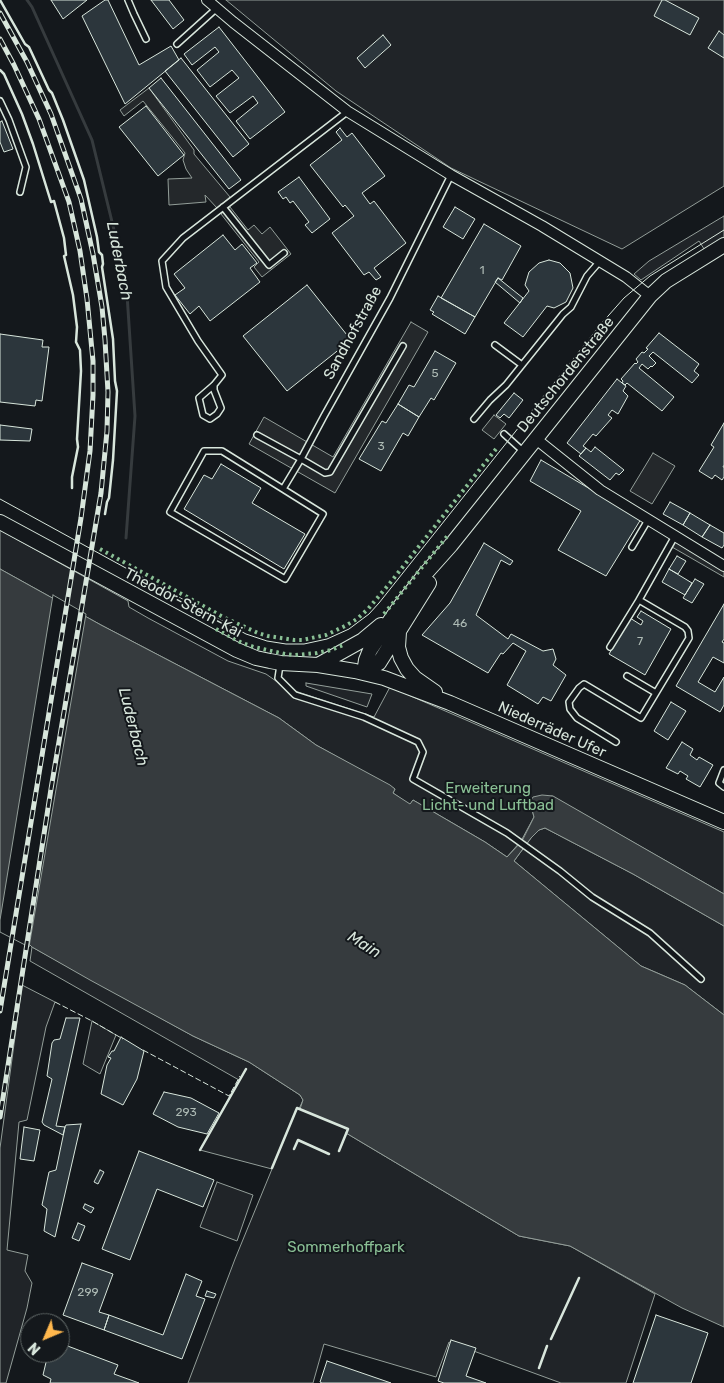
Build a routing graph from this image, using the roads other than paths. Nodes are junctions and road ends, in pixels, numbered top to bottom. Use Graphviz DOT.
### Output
graph roads {
  1 [pos="128,0"];
  2 [pos="207,0"];
  3 [pos="216,8"];
  4 [pos="146,39"];
  5 [pos="177,44"];
  6 [pos="0,102"];
  7 [pos="347,111"];
  8 [pos="452,175"];
  9 [pos="20,192"];
  10 [pos="223,208"];
  11 [pos="724,245"];
  12 [pos="284,253"];
  13 [pos="600,261"];
  14 [pos="650,296"];
  15 [pos="495,345"];
  16 [pos="403,346"];
  17 [pos="522,366"];
  18 [pos="214,385"];
  19 [pos="474,419"];
  20 [pos="504,434"];
  21 [pos="257,435"];
  22 [pos="536,439"];
  23 [pos="525,452"];
  24 [pos="301,459"];
  25 [pos="283,489"];
  26 [pos="648,519"];
  27 [pos="0,522"];
  28 [pos="675,536"];
  29 [pos="632,547"];
  30 [pos="724,566"];
  31 [pos="638,600"];
  32 [pos="401,615"];
  33 [pos="610,647"];
  34 [pos="281,663"];
  35 [pos="318,665"];
  36 [pos="364,673"];
  37 [pos="627,676"];
  38 [pos="656,693"];
  39 [pos="450,703"];
  40 [pos="616,742"];
  41 [pos="724,770"];
  42 [pos="724,787"];
  43 [pos="724,822"];
  44 [pos="701,978"];
  1 -- 4 [label="lane"];
  2 -- 3 [label="street"];
  3 -- 5 [label="lane"];
  3 -- 7 [label="street"];
  6 -- 9 [label="lane"];
  7 -- 8 [label="street"];
  7 -- 10 [label="lane"];
  8 -- 13 [label="street"];
  8 -- 24 [label="lane, Sandhofstraße"];
  10 -- 12 [label="lane"];
  10 -- 18 [label="lane"];
  11 -- 14 [label="main road, Deutschordenstraße"];
  13 -- 14 [label="street"];
  13 -- 17 [label="lane"];
  14 -- 22 [label="main road, Deutschordenstraße"];
  15 -- 17 [label="lane"];
  16 -- 24 [label="lane"];
  17 -- 19 [label="lane"];
  18 -- 18 [label="lane"];
  20 -- 23 [label="lane"];
  21 -- 24 [label="lane"];
  22 -- 23 [label="main road, Deutschordenstraße"];
  22 -- 26 [label="street"];
  23 -- 32 [label="main road, Deutschordenstraße"];
  24 -- 25 [label="lane, Sandhofstraße"];
  25 -- 25 [label="lane"];
  26 -- 28 [label="street"];
  26 -- 29 [label="lane"];
  27 -- 34 [label="main road, Theodor-Stern-Kai"];
  28 -- 30 [label="street"];
  28 -- 31 [label="lane"];
  31 -- 33 [label="lane"];
  31 -- 38 [label="lane"];
  32 -- 35 [label="main road"];
  32 -- 36 [label="main road, Deutschordenstraße"];
  32 -- 39 [label="main road"];
  34 -- 35 [label="main road, Theodor-Stern-Kai"];
  34 -- 44 [label="lane"];
  35 -- 36 [label="main road, Theodor-Stern-Kai"];
  36 -- 39 [label="main road, Niederräder Ufer"];
  37 -- 38 [label="lane"];
  38 -- 40 [label="lane"];
  39 -- 43 [label="main road, Niederräder Ufer"];
  41 -- 42 [label="lane"];
}
